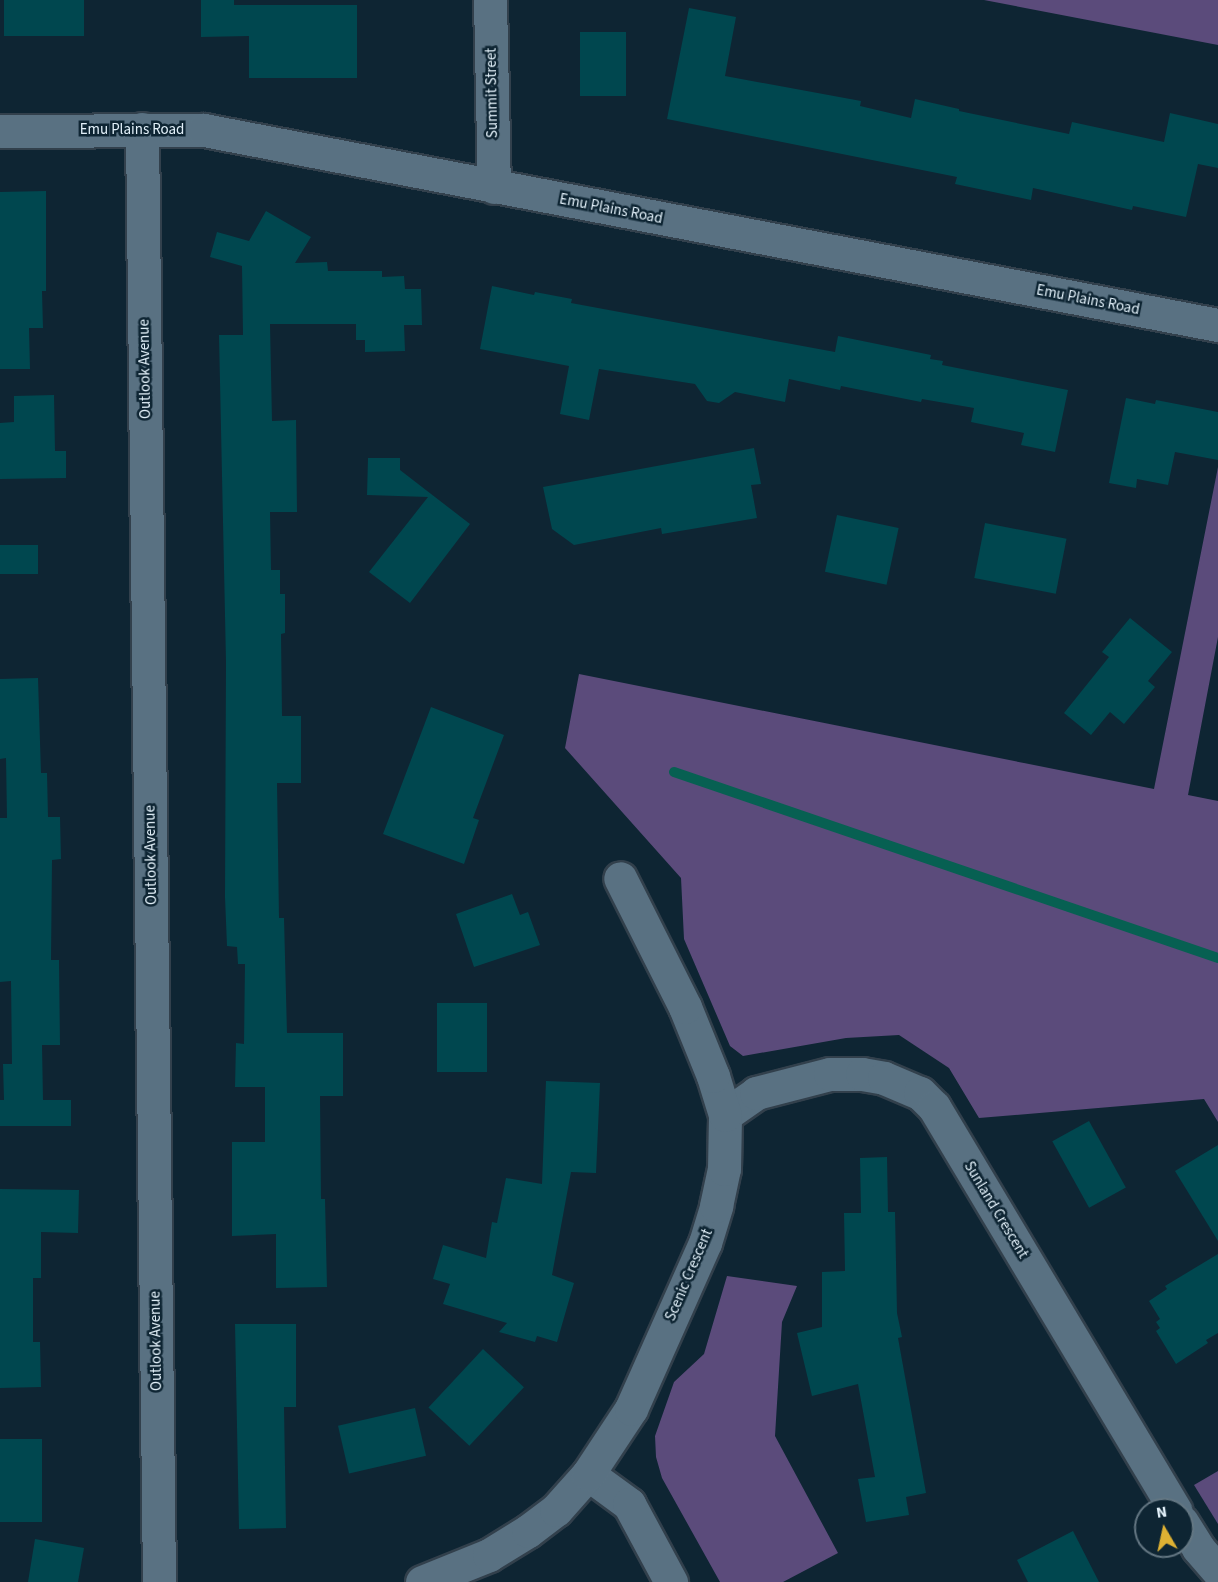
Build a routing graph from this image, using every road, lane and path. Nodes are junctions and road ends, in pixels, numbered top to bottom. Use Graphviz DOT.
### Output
graph roads {
  1 [pos="490,0"];
  2 [pos="142,129"];
  3 [pos="0,131"];
  4 [pos="494,187"];
  5 [pos="1218,325"];
  6 [pos="620,878"];
  7 [pos="725,1115"];
  8 [pos="588,1474"];
  9 [pos="1168,1498"];
  10 [pos="1194,1542"];
  11 [pos="1218,1571"];
  12 [pos="159,1582"];
  13 [pos="422,1582"];
  14 [pos="671,1582"];
  1 -- 4 [label="street, Summit Street"];
  2 -- 3 [label="street, Emu Plains Road"];
  2 -- 4 [label="street, Emu Plains Road"];
  2 -- 12 [label="street, Outlook Avenue"];
  4 -- 5 [label="street, Emu Plains Road"];
  6 -- 7 [label="street, Scenic Crescent"];
  7 -- 8 [label="street, Scenic Crescent"];
  7 -- 9 [label="street, Sunland Crescent"];
  8 -- 13 [label="street, Scenic Crescent"];
  8 -- 14 [label="street"];
  10 -- 11 [label="street"];
}
